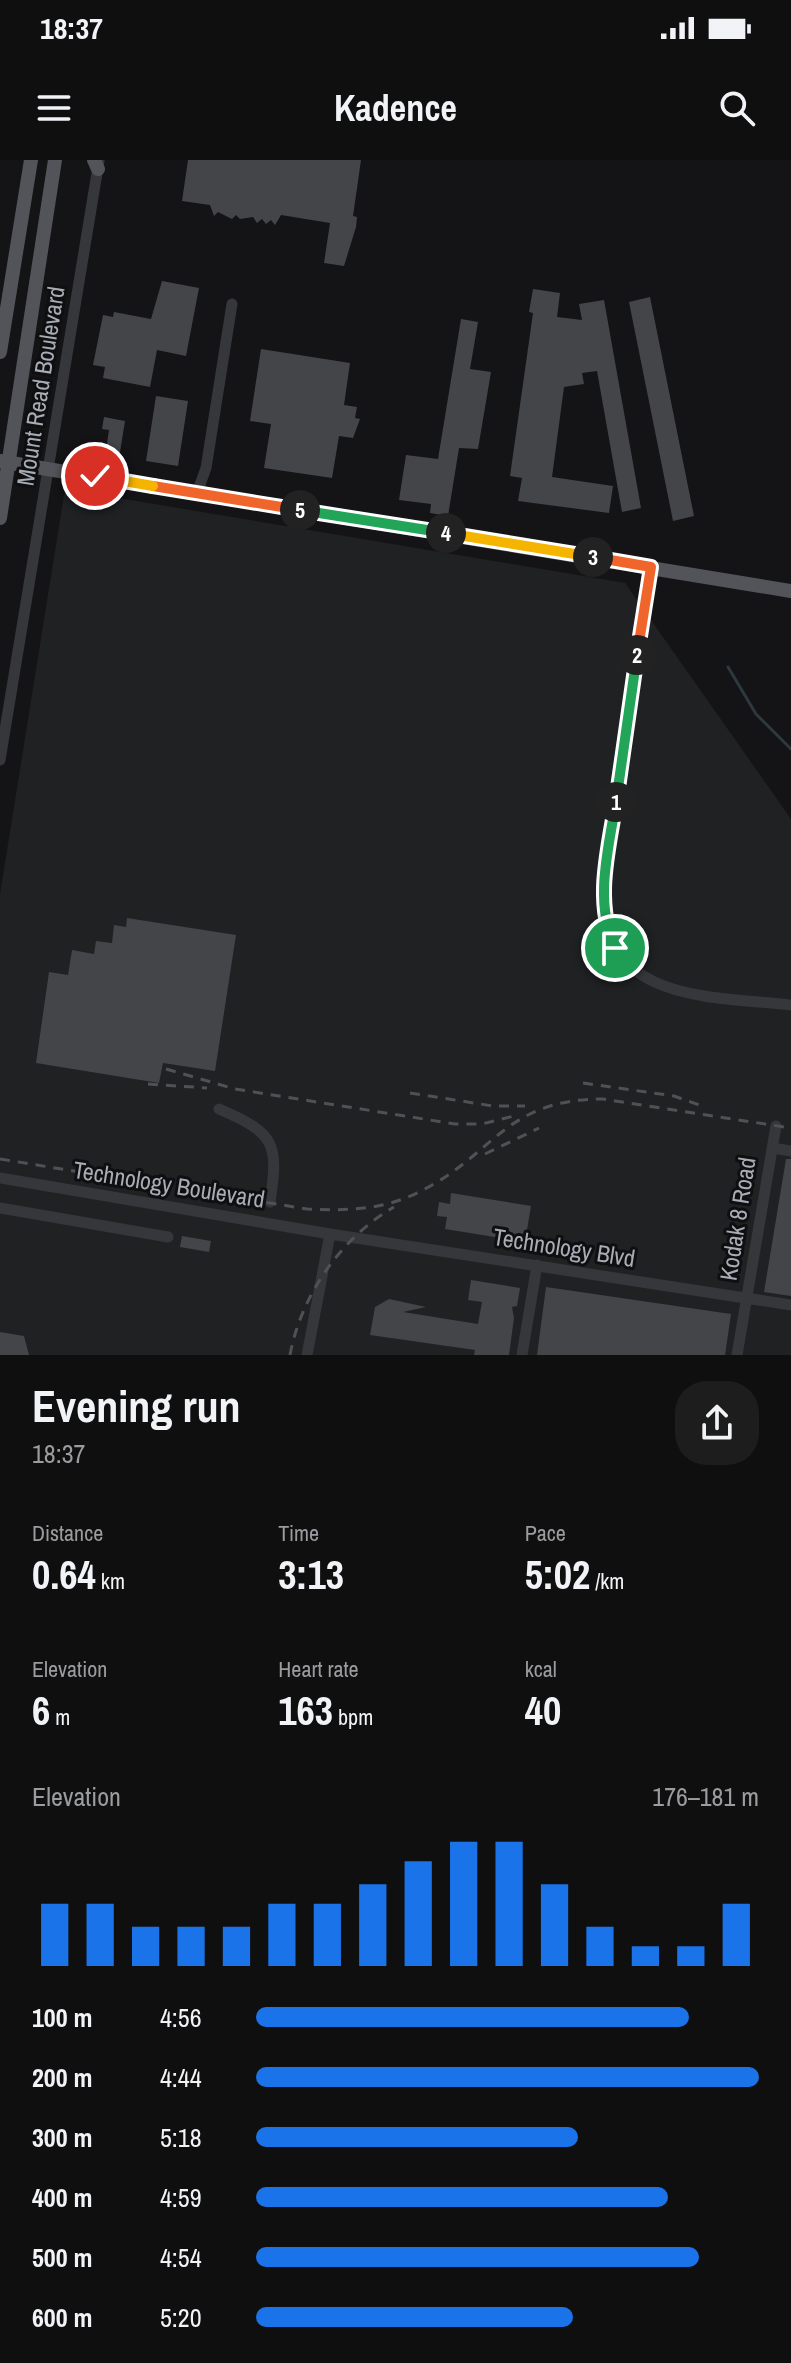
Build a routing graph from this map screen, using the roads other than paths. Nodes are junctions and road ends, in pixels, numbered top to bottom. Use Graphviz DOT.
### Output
graph roads {
  1 [pos="31,160"];
  2 [pos="55,160"];
  3 [pos="97,163"];
  4 [pos="232,304"];
  5 [pos="0,352"];
  6 [pos="0,461"];
  7 [pos="50,469"];
  8 [pos="197,493"];
  9 [pos="0,518"];
  10 [pos="651,567"];
  11 [pos="791,591"];
  12 [pos="0,760"];
  13 [pos="791,1005"];
  14 [pos="219,1109"];
  15 [pos="776,1126"];
  16 [pos="772,1148"];
  17 [pos="791,1151"];
  18 [pos="0,1178"];
  19 [pos="270,1202"];
  20 [pos="0,1208"];
  21 [pos="330,1234"];
  22 [pos="168,1237"];
  23 [pos="537,1265"];
  24 [pos="747,1298"];
  25 [pos="791,1305"];
  26 [pos="307,1355"];
  27 [pos="522,1355"];
  28 [pos="737,1355"];
  1 -- 5 [label="main road, Mount Read Boulevard"];
  2 -- 9 [label="main road, Mount Read Boulevard"];
  3 -- 7 [label="street, Mount Read Boulevard"];
  4 -- 8 [label="street"];
  6 -- 7 [label="main road, bridge"];
  7 -- 8 [label="main road"];
  7 -- 12 [label="street, Mount Read Boulevard"];
  8 -- 10 [label="main road"];
  10 -- 11 [label="main road"];
  10 -- 13 [label="street"];
  14 -- 19 [label="street"];
  15 -- 16 [label="street, Kodak 8 Road"];
  16 -- 17 [label="street"];
  16 -- 24 [label="street, Kodak 8 Road"];
  18 -- 21 [label="street, Technology Boulevard"];
  20 -- 22 [label="street"];
  21 -- 23 [label="street, Technology Blvd"];
  21 -- 26 [label="street"];
  23 -- 24 [label="street, Technology Blvd"];
  23 -- 27 [label="street"];
  24 -- 25 [label="street, Technology Blvd"];
  24 -- 28 [label="street, Kodak 8 Road"];
}
